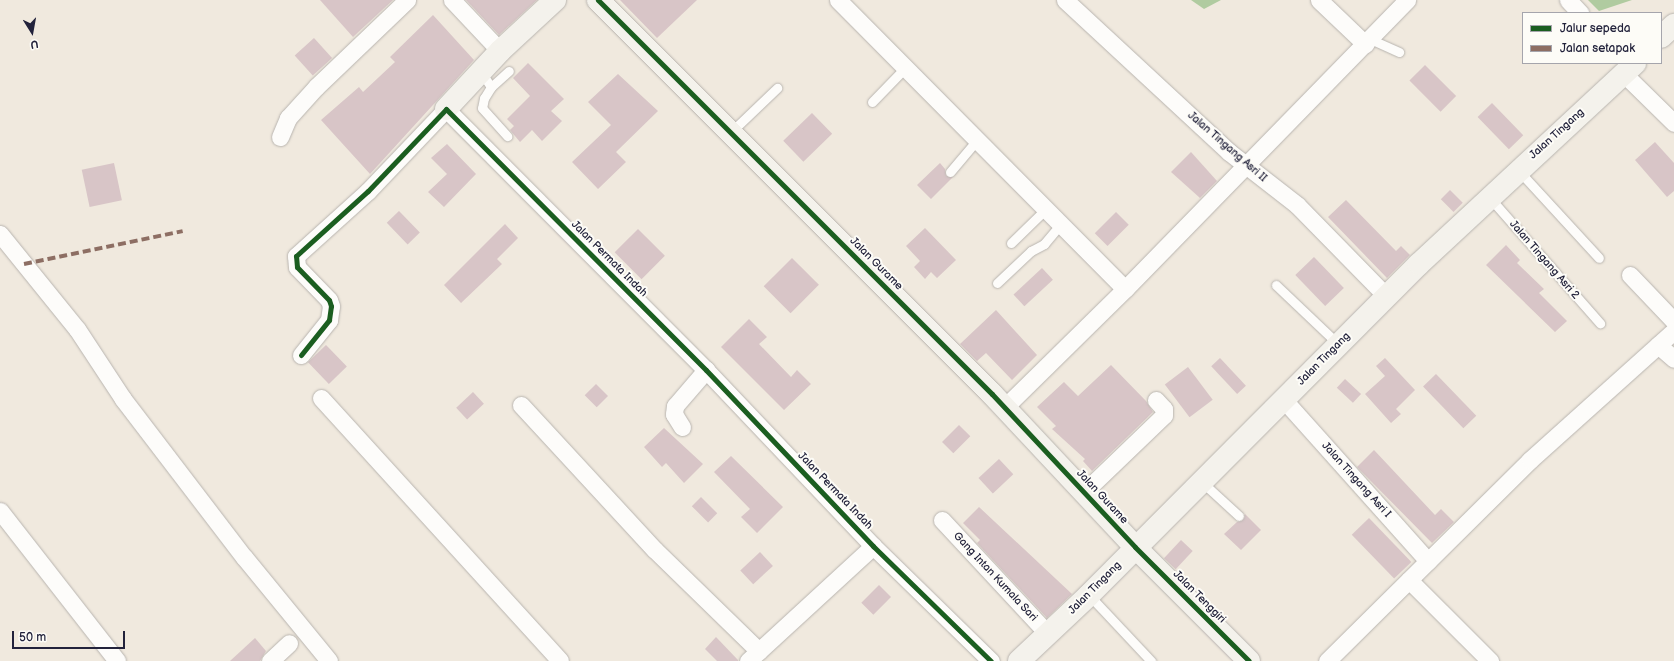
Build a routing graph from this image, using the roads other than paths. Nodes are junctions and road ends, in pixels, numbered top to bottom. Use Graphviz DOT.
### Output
graph roads {
  1 [pos="407,0"];
  2 [pos="452,0"];
  3 [pos="555,0"];
  4 [pos="598,0"];
  5 [pos="1065,0"];
  6 [pos="1408,0"];
  7 [pos="1568,0"];
  8 [pos="844,2"];
  9 [pos="1328,3"];
  10 [pos="1579,12"];
  11 [pos="1674,25"];
  12 [pos="1662,36"];
  13 [pos="1368,42"];
  14 [pos="500,51"];
  15 [pos="1399,52"];
  16 [pos="1630,66"];
  17 [pos="905,68"];
  18 [pos="509,71"];
  19 [pos="486,79"];
  20 [pos="777,88"];
  21 [pos="872,102"];
  22 [pos="446,109"];
  23 [pos="1674,124"];
  24 [pos="731,132"];
  25 [pos="507,136"];
  26 [pos="280,137"];
  27 [pos="977,140"];
  28 [pos="1245,164"];
  29 [pos="1518,170"];
  30 [pos="950,172"];
  31 [pos="1489,197"];
  32 [pos="1046,209"];
  33 [pos="1061,224"];
  34 [pos="0,234"];
  35 [pos="1011,243"];
  36 [pos="1599,258"];
  37 [pos="1630,275"];
  38 [pos="998,283"];
  39 [pos="1276,285"];
  40 [pos="1126,289"];
  41 [pos="1387,297"];
  42 [pos="1674,322"];
  43 [pos="1600,323"];
  44 [pos="1674,331"];
  45 [pos="1338,345"];
  46 [pos="1658,345"];
  47 [pos="301,355"];
  48 [pos="1674,359"];
  49 [pos="706,370"];
  50 [pos="320,398"];
  51 [pos="1156,400"];
  52 [pos="1284,400"];
  53 [pos="521,405"];
  54 [pos="1004,408"];
  55 [pos="682,427"];
  56 [pos="1201,481"];
  57 [pos="1084,492"];
  58 [pos="0,511"];
  59 [pos="1239,516"];
  60 [pos="942,520"];
  61 [pos="874,546"];
  62 [pos="1135,547"];
  63 [pos="1428,561"];
  64 [pos="1410,580"];
  65 [pos="1089,595"];
  66 [pos="1048,634"];
  67 [pos="289,643"];
  68 [pos="753,656"];
  69 [pos="1151,660"];
  70 [pos="118,661"];
  71 [pos="270,661"];
  72 [pos="329,661"];
  73 [pos="560,661"];
  74 [pos="991,661"];
  75 [pos="1019,661"];
  76 [pos="1249,661"];
  77 [pos="1327,661"];
  78 [pos="1490,661"];
  1 -- 26 [label="street"];
  2 -- 14 [label="street"];
  3 -- 14 [label="street"];
  4 -- 24 [label="street, Jalan Gurame"];
  5 -- 28 [label="street, Jalan Tingang Asri II"];
  6 -- 13 [label="street"];
  7 -- 10 [label="street"];
  8 -- 17 [label="street"];
  9 -- 13 [label="street"];
  11 -- 12 [label="street"];
  13 -- 15 [label="lane"];
  13 -- 28 [label="street"];
  14 -- 19 [label="street"];
  16 -- 23 [label="street"];
  16 -- 29 [label="street, Jalan Tingang"];
  17 -- 21 [label="lane"];
  17 -- 27 [label="street"];
  18 -- 19 [label="lane"];
  19 -- 22 [label="street"];
  19 -- 25 [label="lane"];
  20 -- 24 [label="lane"];
  22 -- 47 [label="street"];
  22 -- 49 [label="street, Jalan Permata Indah"];
  24 -- 54 [label="street, Jalan Gurame"];
  27 -- 30 [label="lane"];
  27 -- 32 [label="street"];
  28 -- 40 [label="street"];
  28 -- 41 [label="street, Jalan Tingang Asri II"];
  29 -- 31 [label="street, Jalan Tingang"];
  29 -- 36 [label="lane"];
  31 -- 41 [label="street, Jalan Tingang"];
  31 -- 43 [label="lane, Jalan Tingang Asri 2"];
  32 -- 33 [label="street"];
  32 -- 35 [label="lane"];
  33 -- 38 [label="lane"];
  33 -- 40 [label="street"];
  34 -- 72 [label="street"];
  37 -- 42 [label="street"];
  39 -- 45 [label="lane"];
  40 -- 54 [label="street"];
  41 -- 45 [label="street, Jalan Tingang"];
  44 -- 46 [label="street"];
  45 -- 52 [label="street, Jalan Tingang"];
  46 -- 48 [label="street"];
  46 -- 63 [label="street"];
  49 -- 55 [label="street"];
  49 -- 61 [label="street, Jalan Permata Indah"];
  50 -- 73 [label="street"];
  51 -- 57 [label="street"];
  52 -- 56 [label="street, Jalan Tingang"];
  52 -- 63 [label="street, Jalan Tingang Asri I"];
  53 -- 68 [label="street"];
  54 -- 57 [label="street, Jalan Gurame"];
  56 -- 59 [label="lane"];
  56 -- 62 [label="street, Jalan Tingang"];
  57 -- 62 [label="street, Jalan Gurame"];
  58 -- 70 [label="street"];
  60 -- 66 [label="street, Gang Intan Kumala Sari"];
  61 -- 68 [label="street"];
  61 -- 74 [label="street, Jalan Permata Indah"];
  62 -- 65 [label="street, Jalan Tingang"];
  62 -- 76 [label="street, Jalan Tenggiri"];
  63 -- 64 [label="street"];
  64 -- 77 [label="street"];
  64 -- 78 [label="street"];
  65 -- 66 [label="street, Jalan Tingang"];
  65 -- 69 [label="lane"];
  66 -- 75 [label="street, Jalan Tingang"];
  67 -- 71 [label="street"];
}
